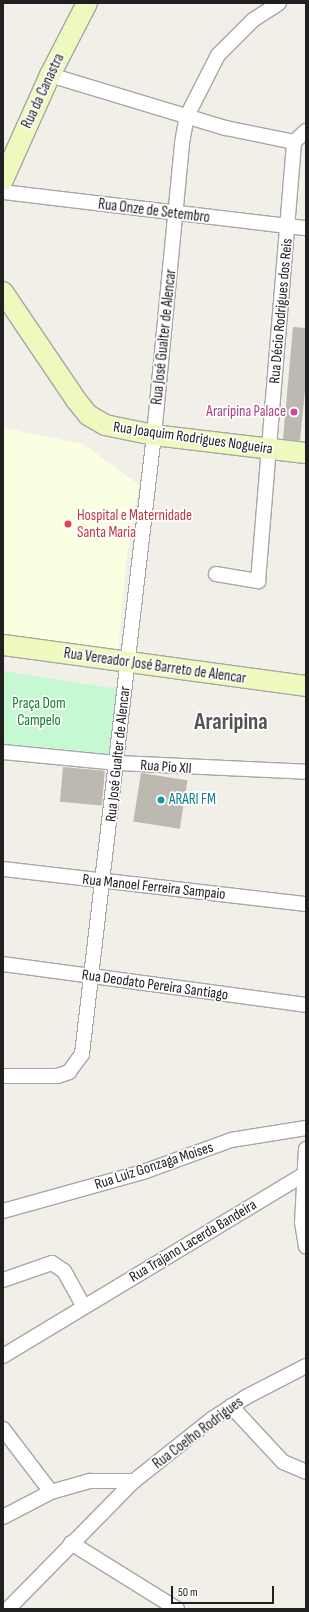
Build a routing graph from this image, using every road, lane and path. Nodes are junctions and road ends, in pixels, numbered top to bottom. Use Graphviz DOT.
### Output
graph roads {
  1 [pos="87,3"];
  2 [pos="279,3"];
  3 [pos="50,75"];
  4 [pos="187,116"];
  5 [pos="306,131"];
  6 [pos="294,142"];
  7 [pos="3,180"];
  8 [pos="3,192"];
  9 [pos="177,215"];
  10 [pos="288,227"];
  11 [pos="306,228"];
  12 [pos="3,292"];
  13 [pos="154,436"];
  14 [pos="269,449"];
  15 [pos="306,453"];
  16 [pos="216,574"];
  17 [pos="3,645"];
  18 [pos="128,662"];
  19 [pos="306,686"];
  20 [pos="3,752"];
  21 [pos="118,763"];
  22 [pos="306,772"];
  23 [pos="3,869"];
  24 [pos="105,882"];
  25 [pos="306,904"];
  26 [pos="3,964"];
  27 [pos="93,976"];
  28 [pos="306,1005"];
  29 [pos="3,1076"];
  30 [pos="306,1128"];
  31 [pos="306,1149"];
  32 [pos="303,1175"];
  33 [pos="3,1211"];
  34 [pos="306,1247"];
  35 [pos="3,1280"];
  36 [pos="84,1307"];
  37 [pos="3,1356"];
  38 [pos="306,1366"];
  39 [pos="231,1406"];
  40 [pos="3,1430"];
  41 [pos="306,1472"];
  42 [pos="134,1481"];
  43 [pos="51,1492"];
  44 [pos="3,1517"];
  45 [pos="71,1543"];
  46 [pos="8,1609"];
  47 [pos="177,1609"];
  1 -- 3 [label="main road, Rua da Canastra"];
  2 -- 4 [label="street, Rua José Gualter de Alencar"];
  3 -- 4 [label="street"];
  3 -- 7 [label="main road, Rua da Canastra"];
  4 -- 6 [label="street"];
  4 -- 9 [label="street, Rua José Gualter de Alencar"];
  5 -- 6 [label="street"];
  6 -- 10 [label="street, Rua Décio Rodrigues dos Reis"];
  8 -- 9 [label="street, Rua Onze de Setembro"];
  9 -- 10 [label="street, Rua Onze de Setembro"];
  9 -- 13 [label="street, Rua José Gualter de Alencar"];
  10 -- 11 [label="street, Rua Onze de Setembro"];
  10 -- 14 [label="street, Rua Décio Rodrigues dos Reis"];
  12 -- 13 [label="main road, Rua Joaquim Rodrigues Nogueira"];
  13 -- 14 [label="main road, Rua Joaquim Rodrigues Nogueira"];
  13 -- 18 [label="street, Rua José Gualter de Alencar"];
  14 -- 15 [label="main road, Rua Joaquim Rodrigues Nogueira"];
  14 -- 16 [label="street, Rua Décio Rodrigues dos Reis"];
  17 -- 18 [label="main road, Rua Vereador José Barreto de Alencar"];
  18 -- 19 [label="main road, Rua Vereador José Barreto de Alencar"];
  18 -- 21 [label="street, Rua José Gualter de Alencar"];
  20 -- 21 [label="street, Rua Pio XII"];
  21 -- 22 [label="street, Rua Pio XII"];
  21 -- 24 [label="street, Rua José Gualter de Alencar"];
  23 -- 24 [label="street, Rua Manoel Ferreira Sampaio"];
  24 -- 25 [label="street, Rua Manoel Ferreira Sampaio"];
  24 -- 27 [label="street, Rua José Gualter de Alencar"];
  26 -- 27 [label="street, Rua Deodato Pereira Santiago"];
  27 -- 28 [label="street, Rua Deodato Pereira Santiago"];
  27 -- 29 [label="street, Rua José Gualter de Alencar"];
  30 -- 33 [label="street, Rua Luiz Gonzaga Moises"];
  31 -- 32 [label="street"];
  32 -- 34 [label="street"];
  32 -- 36 [label="street, Rua Trajano Lacerda Bandeira"];
  35 -- 36 [label="street"];
  36 -- 37 [label="street, Rua Trajano Lacerda Bandeira"];
  38 -- 39 [label="street, Rua Coelho Rodrigues"];
  39 -- 41 [label="street"];
  39 -- 42 [label="street, Rua Coelho Rodrigues"];
  40 -- 43 [label="street"];
  42 -- 43 [label="street"];
  42 -- 45 [label="street, Rua Coelho Rodrigues"];
  43 -- 44 [label="street"];
  45 -- 46 [label="street, Rua Coelho Rodrigues"];
  45 -- 47 [label="street"];
}
